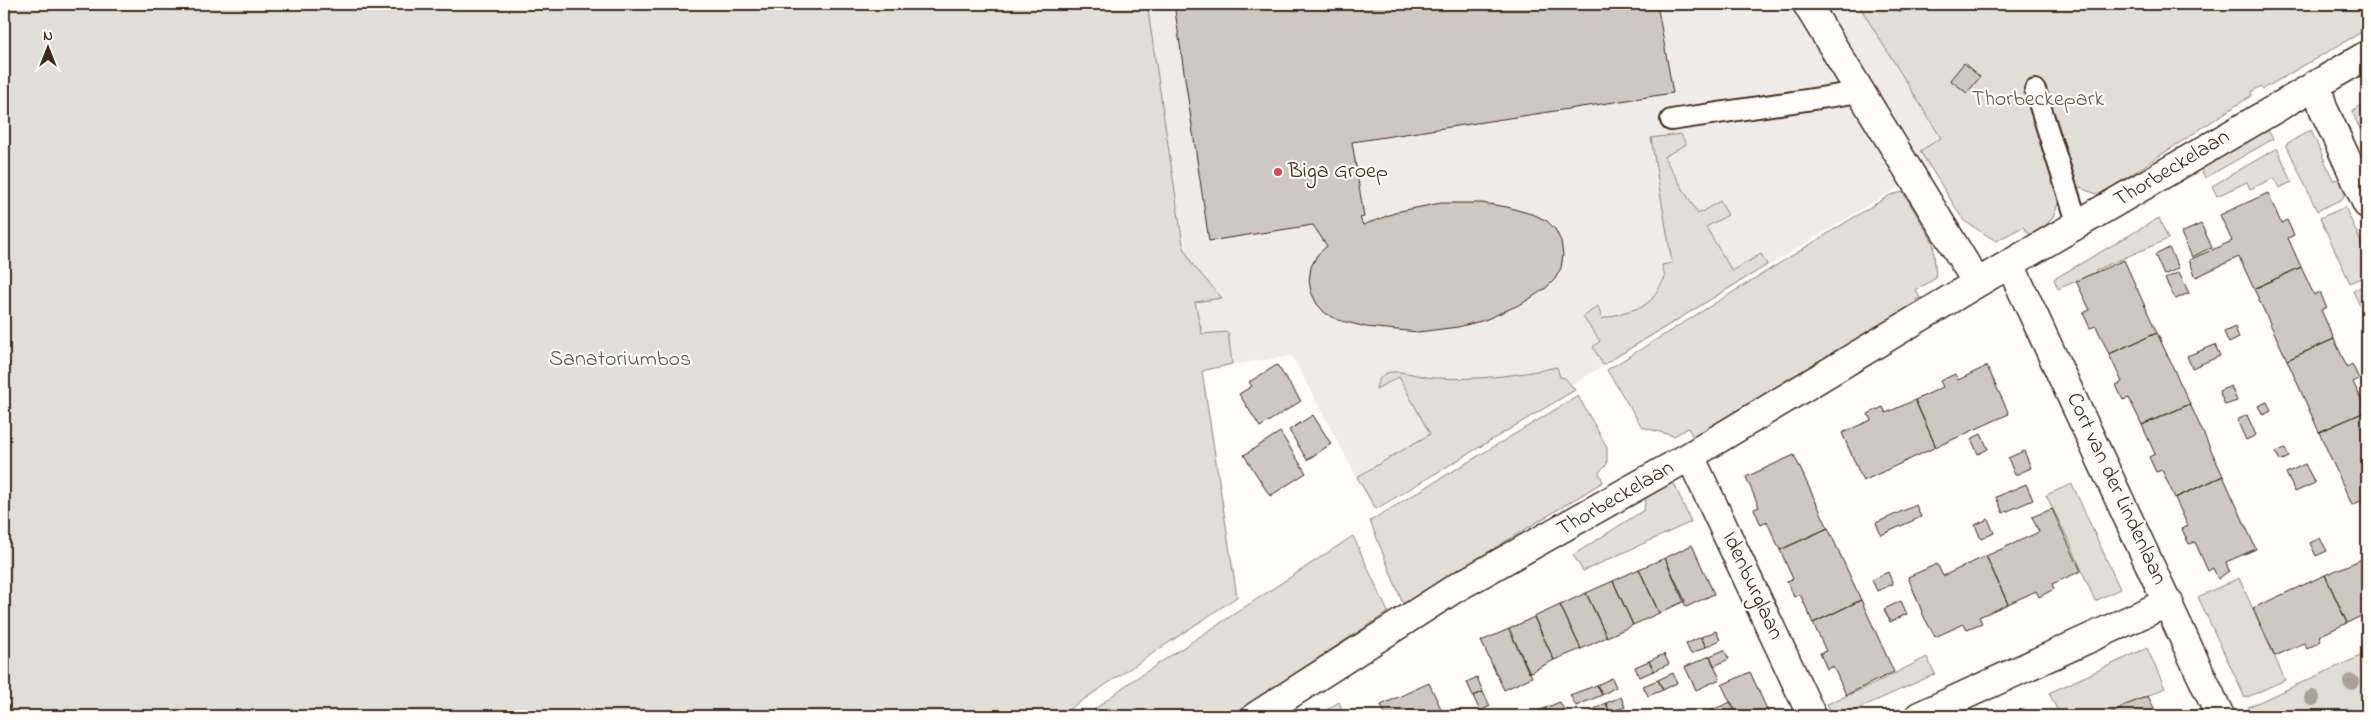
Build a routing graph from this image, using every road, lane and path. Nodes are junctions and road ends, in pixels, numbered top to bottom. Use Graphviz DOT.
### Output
graph roads {
  1 [pos="1807,4"];
  2 [pos="2367,55"];
  3 [pos="2316,84"];
  4 [pos="2035,90"];
  5 [pos="1860,92"];
  6 [pos="1672,120"];
  7 [pos="2367,204"];
  8 [pos="2078,225"];
  9 [pos="2006,266"];
  10 [pos="1977,283"];
  11 [pos="1690,456"];
  12 [pos="2169,602"];
  13 [pos="1256,716"];
  14 [pos="1812,716"];
  15 [pos="1919,716"];
  16 [pos="2220,716"];
  1 -- 5 [label="street"];
  2 -- 3 [label="street, Thorbeckelaan"];
  3 -- 7 [label="street"];
  3 -- 8 [label="street, Thorbeckelaan"];
  4 -- 8 [label="lane"];
  5 -- 6 [label="lane"];
  5 -- 10 [label="street"];
  8 -- 9 [label="street, Thorbeckelaan"];
  9 -- 10 [label="street, Thorbeckelaan"];
  9 -- 12 [label="street, Cort van der Lindenlaan"];
  10 -- 11 [label="street, Thorbeckelaan"];
  11 -- 13 [label="street, Thorbeckelaan"];
  11 -- 14 [label="street, Idenburglaan"];
  12 -- 15 [label="street"];
  12 -- 16 [label="street, Cort van der Lindenlaan"];
}
